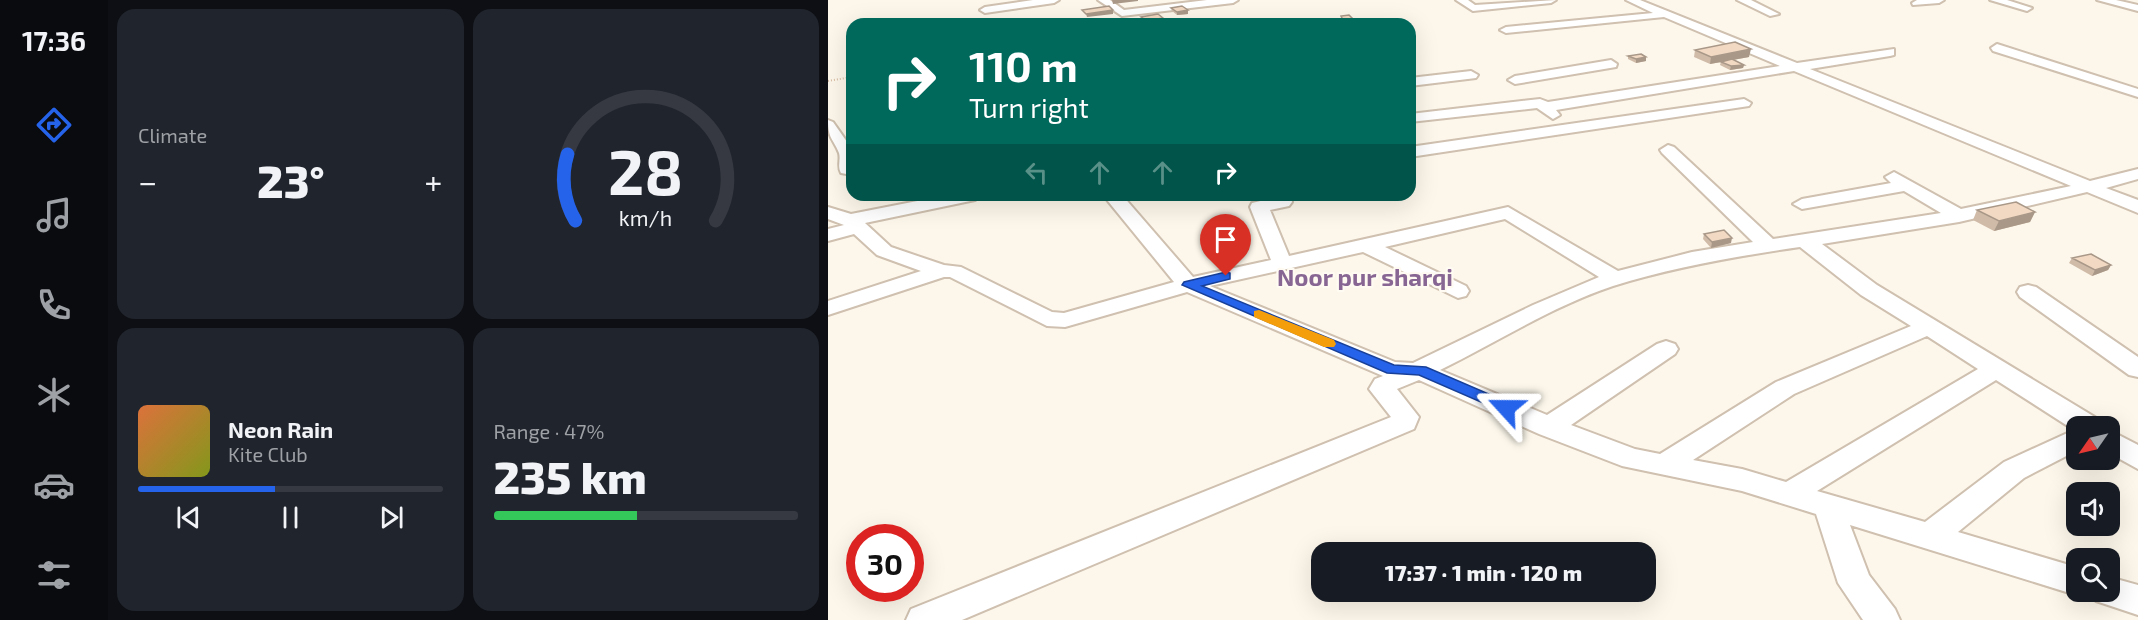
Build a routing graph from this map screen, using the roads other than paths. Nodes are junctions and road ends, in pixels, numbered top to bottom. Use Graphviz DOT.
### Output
graph roads {
  1 [pos="1054,0"];
  2 [pos="1103,0"];
  3 [pos="1233,0"];
  4 [pos="1461,0"];
  5 [pos="1551,0"];
  6 [pos="1631,0"];
  7 [pos="1742,0"];
  8 [pos="1939,0"];
  9 [pos="1995,0"];
  10 [pos="2102,0"];
  11 [pos="1917,3"];
  12 [pos="1201,4"];
  13 [pos="2026,8"];
  14 [pos="2138,8"];
  15 [pos="985,10"];
  16 [pos="1669,14"];
  17 [pos="1774,14"];
  18 [pos="1210,15"];
  19 [pos="1693,24"];
  20 [pos="1506,30"];
  21 [pos="1579,36"];
  22 [pos="1997,48"];
  23 [pos="1890,52"];
  24 [pos="1611,64"];
  25 [pos="1792,67"];
  26 [pos="1471,75"];
  27 [pos="1416,81"];
  28 [pos="2138,93"];
  29 [pos="1744,103"];
  30 [pos="1541,105"];
  31 [pos="1416,117"];
  32 [pos="828,125"];
  33 [pos="1567,128"];
  34 [pos="1668,150"];
  35 [pos="1416,151"];
  36 [pos="846,152"];
  37 [pos="1888,173"];
  38 [pos="2138,174"];
  39 [pos="1906,186"];
  40 [pos="2091,187"];
  41 [pos="950,201"];
  42 [pos="1117,201"];
  43 [pos="1283,201"];
  44 [pos="1802,204"];
  45 [pos="2138,207"];
  46 [pos="828,213"];
  47 [pos="1959,216"];
  48 [pos="854,224"];
  49 [pos="828,235"];
  50 [pos="1805,241"];
  51 [pos="1366,245"];
  52 [pos="1770,247"];
  53 [pos="1282,263"];
  54 [pos="942,271"];
  55 [pos="1617,279"];
  56 [pos="1188,285"];
  57 [pos="1458,291"];
  58 [pos="2028,292"];
  59 [pos="828,308"];
  60 [pos="1928,327"];
  61 [pos="1666,349"];
  62 [pos="1997,369"];
  63 [pos="2138,369"];
  64 [pos="1421,371"];
  65 [pos="2072,416"];
  66 [pos="1549,426"];
  67 [pos="2066,444"];
  68 [pos="2120,447"];
  69 [pos="2138,458"];
  70 [pos="1662,466"];
  71 [pos="1788,495"];
  72 [pos="1828,506"];
  73 [pos="1929,537"];
  74 [pos="2066,578"];
  75 [pos="2120,595"];
  76 [pos="2138,600"];
  77 [pos="923,620"];
  78 [pos="1883,620"];
  1 -- 15 [label="street"];
  2 -- 12 [label="street"];
  3 -- 12 [label="street"];
  4 -- 5 [label="street"];
  6 -- 16 [label="street"];
  7 -- 17 [label="street"];
  8 -- 11 [label="street"];
  9 -- 13 [label="street"];
  10 -- 14 [label="street"];
  12 -- 18 [label="street"];
  16 -- 19 [label="street"];
  16 -- 20 [label="street"];
  19 -- 21 [label="street"];
  19 -- 25 [label="street"];
  22 -- 28 [label="street"];
  23 -- 25 [label="street"];
  24 -- 30 [label="street"];
  25 -- 30 [label="street"];
  25 -- 40 [label="street"];
  26 -- 27 [label="street"];
  29 -- 33 [label="street"];
  30 -- 31 [label="street"];
  30 -- 33 [label="street"];
  32 -- 36 [label="street"];
  33 -- 35 [label="street"];
  34 -- 52 [label="street"];
  37 -- 39 [label="street"];
  38 -- 40 [label="street"];
  39 -- 44 [label="street"];
  39 -- 47 [label="street"];
  40 -- 45 [label="street"];
  40 -- 47 [label="street"];
  41 -- 48 [label="street"];
  42 -- 56 [label="street"];
  43 -- 53 [label="street"];
  46 -- 48 [label="street"];
  47 -- 50 [label="street"];
  48 -- 49 [label="street"];
  48 -- 54 [label="street"];
  50 -- 52 [label="street"];
  50 -- 60 [label="street"];
  51 -- 53 [label="street"];
  51 -- 55 [label="street"];
  51 -- 57 [label="street"];
  52 -- 55 [label="street"];
  53 -- 56 [label="street"];
  54 -- 56 [label="street"];
  54 -- 59 [label="street"];
  55 -- 64 [label="street"];
  56 -- 64 [label="street"];
  58 -- 63 [label="street"];
  60 -- 62 [label="street"];
  60 -- 70 [label="street"];
  61 -- 66 [label="street"];
  62 -- 65 [label="street"];
  62 -- 71 [label="street"];
  64 -- 66 [label="street"];
  64 -- 77 [label="street"];
  66 -- 70 [label="street"];
  67 -- 73 [label="street"];
  68 -- 69 [label="street"];
  70 -- 71 [label="street"];
  71 -- 72 [label="street"];
  72 -- 73 [label="street"];
  72 -- 78 [label="street"];
  73 -- 74 [label="street"];
  75 -- 76 [label="street"];
}
